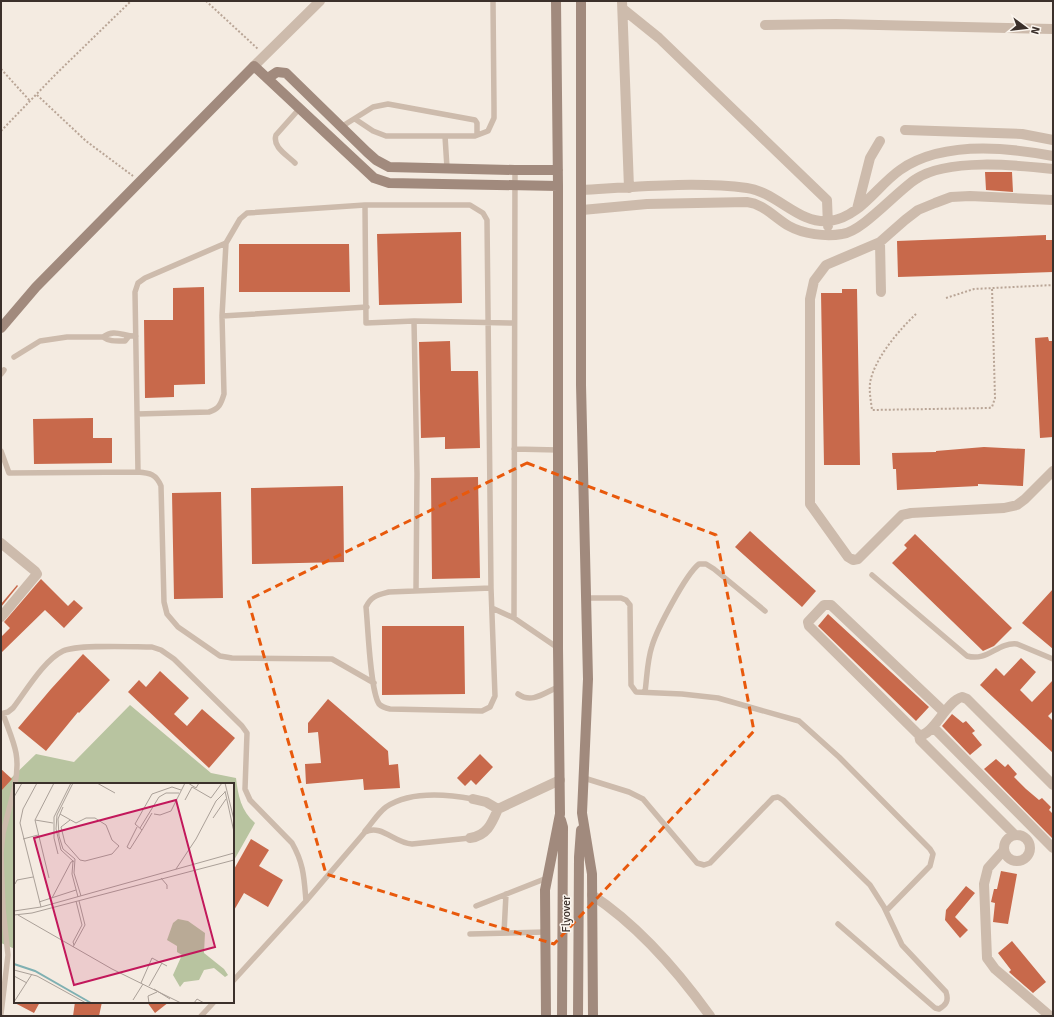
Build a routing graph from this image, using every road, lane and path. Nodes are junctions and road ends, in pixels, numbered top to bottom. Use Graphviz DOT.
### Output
graph roads {
  1 [pos="131,1"];
  2 [pos="206,1"];
  3 [pos="320,1"];
  4 [pos="493,1"];
  5 [pos="556,1"];
  6 [pos="581,1"];
  7 [pos="622,5"];
  8 [pos="765,25"];
  9 [pos="1053,29"];
  10 [pos="265,56"];
  11 [pos="254,66"];
  12 [pos="1,69"];
  13 [pos="268,78"];
  14 [pos="37,94"];
  15 [pos="30,101"];
  16 [pos="300,108"];
  17 [pos="325,112"];
  18 [pos="355,119"];
  19 [pos="316,123"];
  20 [pos="341,127"];
  21 [pos="905,130"];
  22 [pos="1,131"];
  23 [pos="445,136"];
  24 [pos="477,136"];
  25 [pos="1053,140"];
  26 [pos="880,141"];
  27 [pos="1053,156"];
  28 [pos="295,163"];
  29 [pos="389,167"];
  30 [pos="446,168"];
  31 [pos="1053,169"];
  32 [pos="515,170"];
  33 [pos="558,170"];
  34 [pos="140,181"];
  35 [pos="389,183"];
  36 [pos="514,186"];
  37 [pos="558,186"];
  38 [pos="647,187"];
  39 [pos="629,188"];
  40 [pos="581,190"];
  41 [pos="1053,200"];
  42 [pos="647,204"];
  43 [pos="365,205"];
  44 [pos="857,209"];
  45 [pos="582,210"];
  46 [pos="829,221"];
  47 [pos="828,234"];
  48 [pos="880,242"];
  49 [pos="226,243"];
  50 [pos="1053,285"];
  51 [pos="992,287"];
  52 [pos="881,292"];
  53 [pos="946,298"];
  54 [pos="366,307"];
  55 [pos="916,314"];
  56 [pos="222,316"];
  57 [pos="414,321"];
  58 [pos="489,322"];
  59 [pos="514,323"];
  60 [pos="1,328"];
  61 [pos="132,336"];
  62 [pos="103,337"];
  63 [pos="14,357"];
  64 [pos="137,414"];
  65 [pos="514,449"];
  66 [pos="558,450"];
  67 [pos="1,451"];
  68 [pos="1053,471"];
  69 [pos="138,472"];
  70 [pos="1,543"];
  71 [pos="872,575"];
  72 [pos="491,588"];
  73 [pos="416,591"];
  74 [pos="586,598"];
  75 [pos="492,608"];
  76 [pos="765,611"];
  77 [pos="1,617"];
  78 [pos="514,618"];
  79 [pos="558,648"];
  80 [pos="1053,659"];
  81 [pos="374,684"];
  82 [pos="558,687"];
  83 [pos="645,692"];
  84 [pos="518,694"];
  85 [pos="944,712"];
  86 [pos="2,714"];
  87 [pos="933,727"];
  88 [pos="919,735"];
  89 [pos="584,778"];
  90 [pos="560,780"];
  91 [pos="15,783"];
  92 [pos="1053,785"];
  93 [pos="14,789"];
  94 [pos="474,799"];
  95 [pos="498,809"];
  96 [pos="582,813"];
  97 [pos="560,814"];
  98 [pos="365,832"];
  99 [pos="1015,834"];
  100 [pos="470,838"];
  101 [pos="1053,848"];
  102 [pos="1004,850"];
  103 [pos="547,878"];
  104 [pos="506,894"];
  105 [pos="592,895"];
  106 [pos="306,901"];
  107 [pos="476,906"];
  108 [pos="886,911"];
  109 [pos="838,924"];
  110 [pos="545,932"];
  111 [pos="504,933"];
  112 [pos="470,934"];
  113 [pos="234,980"];
  114 [pos="213,1003"];
  115 [pos="1,1014"];
  116 [pos="201,1016"];
  117 [pos="546,1016"];
  118 [pos="562,1016"];
  119 [pos="578,1016"];
  120 [pos="593,1016"];
  121 [pos="710,1016"];
  122 [pos="1050,1016"];
  1 -- 14 [label="path"];
  2 -- 10 [label="path"];
  3 -- 10 [label="street"];
  4 -- 24 [label="lane"];
  5 -- 33 [label="main road"];
  6 -- 40 [label="main road"];
  7 -- 39 [label="street"];
  7 -- 46 [label="street"];
  8 -- 9 [label="street"];
  10 -- 11 [label="street"];
  11 -- 13 [label="main road"];
  11 -- 34 [label="main road"];
  12 -- 15 [label="path"];
  13 -- 16 [label="main road"];
  13 -- 17 [label="main road"];
  14 -- 15 [label="path"];
  14 -- 34 [label="path"];
  15 -- 22 [label="path"];
  16 -- 19 [label="main road"];
  16 -- 28 [label="lane"];
  17 -- 19 [label="main road"];
  17 -- 20 [label="main road"];
  18 -- 20 [label="lane"];
  18 -- 23 [label="lane"];
  18 -- 24 [label="lane"];
  19 -- 35 [label="main road"];
  20 -- 29 [label="main road"];
  21 -- 25 [label="street"];
  23 -- 24 [label="lane"];
  23 -- 30 [label="lane"];
  26 -- 44 [label="street"];
  27 -- 44 [label="street"];
  29 -- 30 [label="main road"];
  29 -- 35 [label="main road"];
  30 -- 32 [label="main road"];
  31 -- 47 [label="street"];
  32 -- 33 [label="main road"];
  32 -- 36 [label="lane"];
  33 -- 37 [label="main road"];
  34 -- 60 [label="main road"];
  35 -- 36 [label="main road"];
  36 -- 37 [label="main road"];
  36 -- 59 [label="lane"];
  37 -- 66 [label="main road"];
  38 -- 39 [label="street"];
  38 -- 42 [label="street"];
  38 -- 46 [label="street"];
  39 -- 40 [label="street"];
  40 -- 45 [label="main road"];
  41 -- 48 [label="street"];
  42 -- 45 [label="street"];
  42 -- 47 [label="street"];
  43 -- 49 [label="lane"];
  43 -- 54 [label="lane"];
  43 -- 58 [label="lane"];
  44 -- 46 [label="street"];
  45 -- 74 [label="main road"];
  46 -- 47 [label="street"];
  48 -- 52 [label="street"];
  48 -- 68 [label="street"];
  49 -- 56 [label="lane"];
  49 -- 61 [label="lane"];
  50 -- 51 [label="path"];
  51 -- 53 [label="path"];
  51 -- 55 [label="path"];
  54 -- 56 [label="lane"];
  54 -- 57 [label="lane"];
  56 -- 64 [label="lane"];
  57 -- 58 [label="lane"];
  57 -- 73 [label="lane"];
  58 -- 59 [label="lane"];
  58 -- 72 [label="lane"];
  59 -- 65 [label="lane"];
  61 -- 62 [label="lane"];
  61 -- 62 [label="lane"];
  61 -- 64 [label="lane"];
  62 -- 63 [label="lane"];
  64 -- 69 [label="lane"];
  65 -- 66 [label="lane"];
  65 -- 78 [label="lane"];
  66 -- 79 [label="main road"];
  67 -- 69 [label="lane"];
  69 -- 81 [label="lane"];
  70 -- 77 [label="street"];
  71 -- 80 [label="lane"];
  72 -- 73 [label="lane"];
  72 -- 75 [label="lane"];
  73 -- 81 [label="lane"];
  74 -- 83 [label="lane"];
  74 -- 89 [label="main road"];
  75 -- 78 [label="lane"];
  75 -- 81 [label="lane"];
  76 -- 83 [label="lane"];
  78 -- 79 [label="lane"];
  79 -- 82 [label="main road"];
  82 -- 84 [label="lane"];
  82 -- 90 [label="main road"];
  83 -- 108 [label="lane"];
  85 -- 87 [label="street"];
  85 -- 88 [label="street"];
  85 -- 92 [label="street"];
  86 -- 91 [label="lane"];
  86 -- 106 [label="lane"];
  87 -- 88 [label="street"];
  87 -- 101 [label="street"];
  88 -- 99 [label="street"];
  89 -- 96 [label="main road"];
  89 -- 108 [label="lane"];
  90 -- 95 [label="street"];
  90 -- 97 [label="main road"];
  93 -- 115 [label="lane"];
  94 -- 95 [label="street"];
  94 -- 98 [label="lane"];
  95 -- 100 [label="street"];
  96 -- 105 [label="main road"];
  96 -- 119 [label="main road, Flyover"];
  97 -- 103 [label="main road"];
  97 -- 118 [label="main road, Flyover"];
  98 -- 100 [label="lane"];
  98 -- 106 [label="lane"];
  99 -- 102 [label="street"];
  99 -- 102 [label="street"];
  102 -- 122 [label="street"];
  103 -- 104 [label="lane"];
  103 -- 110 [label="main road"];
  104 -- 107 [label="lane"];
  104 -- 111 [label="lane"];
  105 -- 120 [label="main road"];
  105 -- 121 [label="street"];
  106 -- 113 [label="lane"];
  108 -- 109 [label="lane"];
  110 -- 111 [label="lane"];
  110 -- 117 [label="main road"];
  111 -- 112 [label="lane"];
  114 -- 116 [label="lane"];
}
